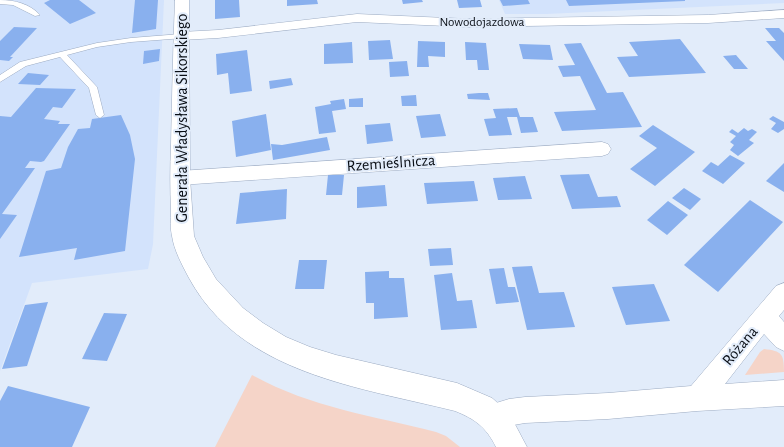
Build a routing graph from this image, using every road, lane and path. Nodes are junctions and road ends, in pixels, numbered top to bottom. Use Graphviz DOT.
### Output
graph roads {
  1 [pos="182,0"];
  2 [pos="0,2"];
  3 [pos="784,14"];
  4 [pos="37,15"];
  5 [pos="181,36"];
  6 [pos="63,55"];
  7 [pos="0,79"];
  8 [pos="100,114"];
  9 [pos="602,149"];
  10 [pos="180,178"];
  11 [pos="784,293"];
  12 [pos="764,317"];
  13 [pos="784,338"];
  14 [pos="784,393"];
  15 [pos="697,398"];
  16 [pos="492,416"];
  17 [pos="512,447"];
  1 -- 5 [label="street, Generała Władysława Sikorskiego"];
  2 -- 4 [label="lane"];
  3 -- 5 [label="street, Nowodojazdowa"];
  5 -- 6 [label="lane"];
  5 -- 10 [label="street, Generała Władysława Sikorskiego"];
  6 -- 7 [label="lane"];
  6 -- 8 [label="lane"];
  9 -- 10 [label="street, Rzemieślnicza"];
  10 -- 16 [label="street, Generała Władysława Sikorskiego"];
  11 -- 12 [label="street, Różana"];
  12 -- 13 [label="street"];
  12 -- 15 [label="street, Różana"];
  14 -- 15 [label="street"];
  15 -- 16 [label="street"];
  16 -- 17 [label="street"];
}
